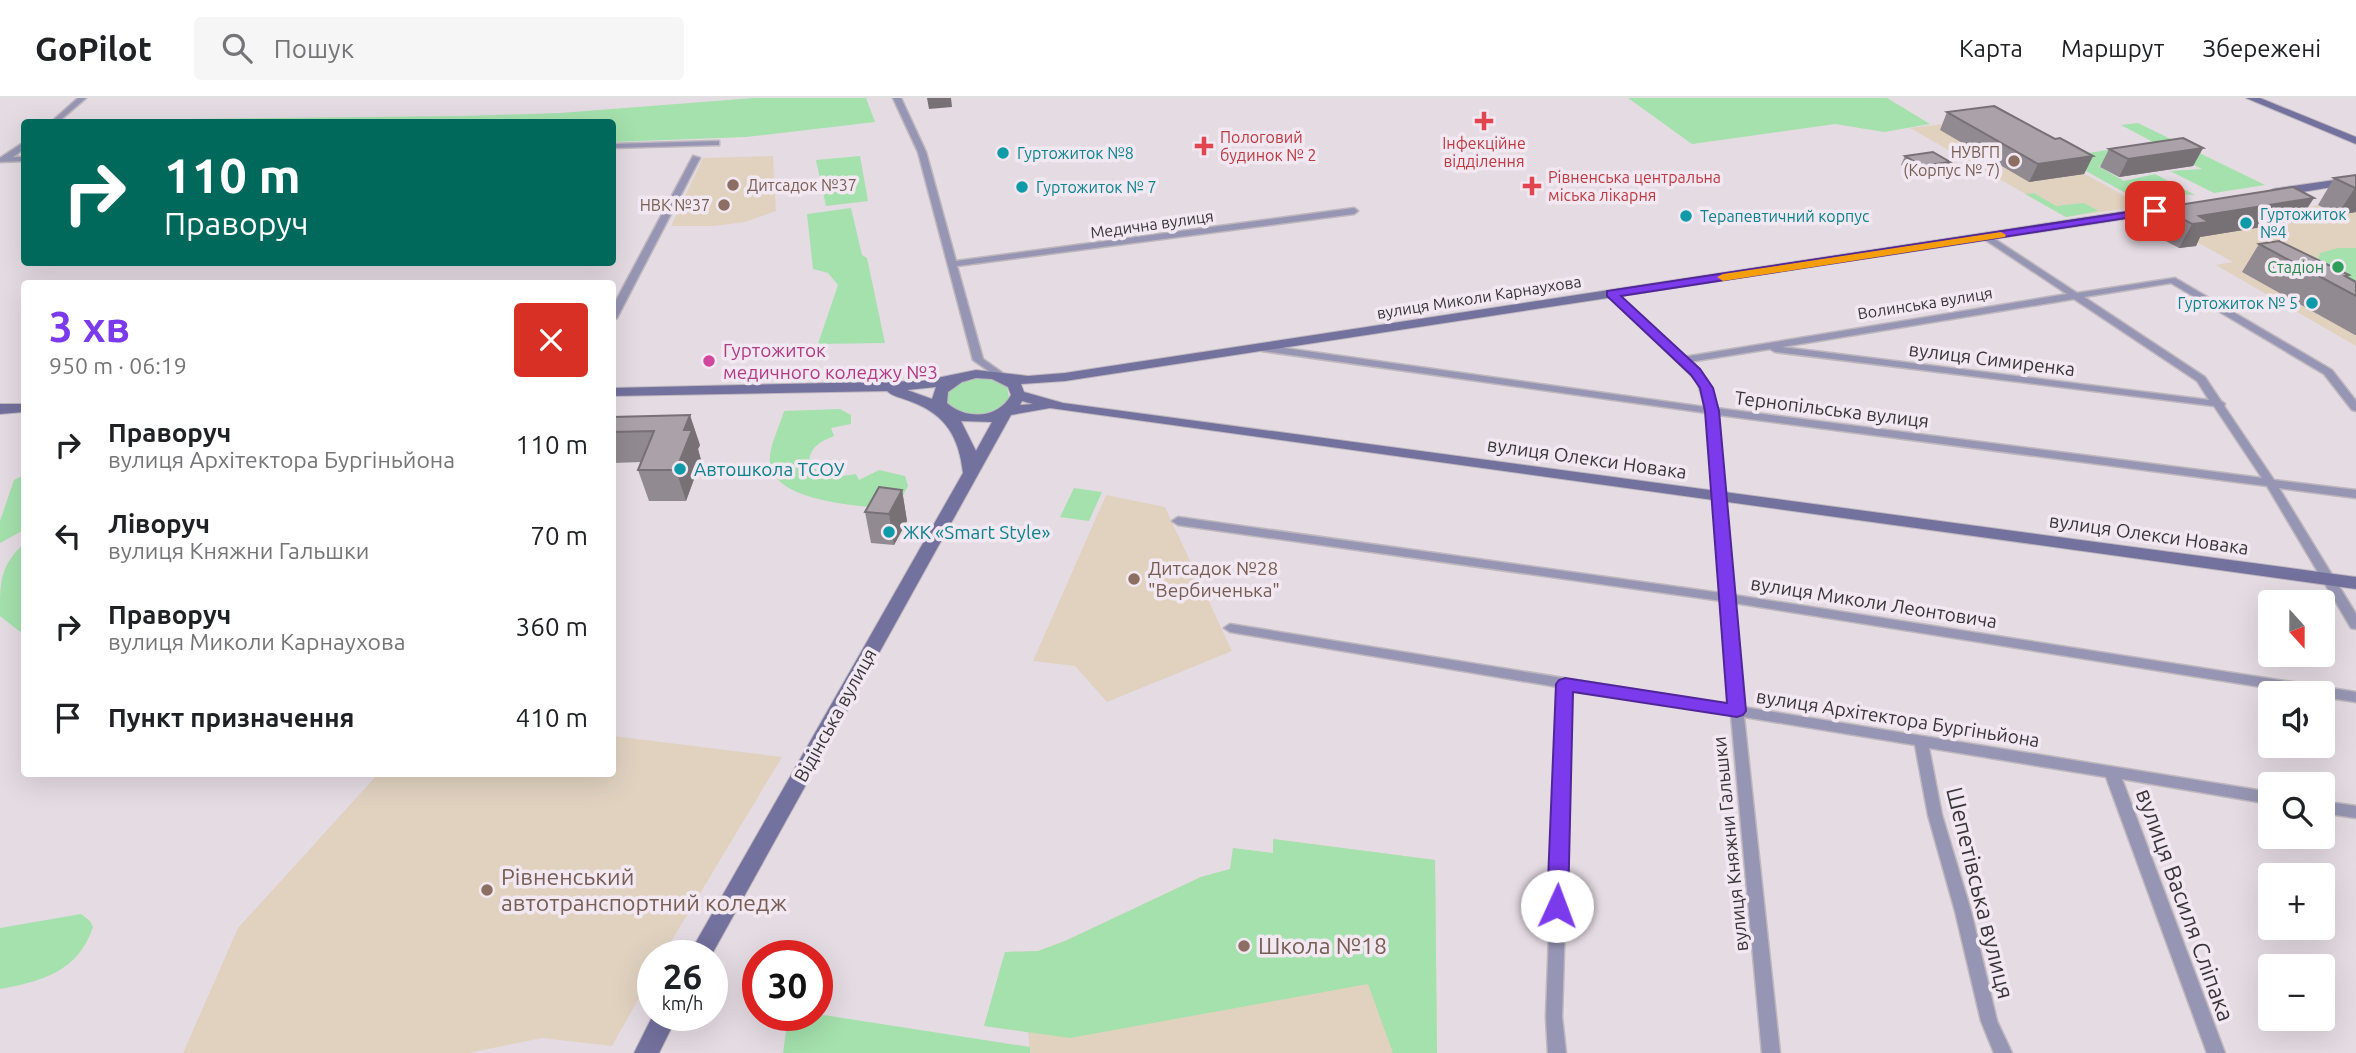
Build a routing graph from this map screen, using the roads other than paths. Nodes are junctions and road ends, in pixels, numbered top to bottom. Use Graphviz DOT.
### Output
graph roads {
  1 [pos="82,98"];
  2 [pos="897,98"];
  3 [pos="2252,98"];
  4 [pos="58,119"];
  5 [pos="2356,141"];
  6 [pos="716,144"];
  7 [pos="616,146"];
  8 [pos="21,148"];
  9 [pos="696,158"];
  10 [pos="21,159"];
  11 [pos="1,160"];
  12 [pos="2356,180"];
  13 [pos="2256,196"];
  14 [pos="2181,207"];
  15 [pos="1354,211"];
  16 [pos="1987,237"];
  17 [pos="954,264"];
  18 [pos="1612,294"];
  19 [pos="2075,295"];
  20 [pos="616,310"];
  21 [pos="1822,336"];
  22 [pos="1761,347"];
  23 [pos="1262,348"];
  24 [pos="1848,359"];
  25 [pos="978,360"];
  26 [pos="1683,360"];
  27 [pos="1065,377"];
  28 [pos="1003,378"];
  29 [pos="957,379"];
  30 [pos="881,387"];
  31 [pos="616,392"];
  32 [pos="1018,395"];
  33 [pos="2220,404"];
  34 [pos="1062,407"];
  35 [pos="21,408"];
  36 [pos="2356,408"];
  37 [pos="0,409"];
  38 [pos="944,411"];
  39 [pos="1006,411"];
  40 [pos="1712,411"];
  41 [pos="971,473"];
  42 [pos="2271,484"];
  43 [pos="2356,494"];
  44 [pos="1719,498"];
  45 [pos="1178,522"];
  46 [pos="2330,579"];
  47 [pos="2356,583"];
  48 [pos="1727,598"];
  49 [pos="2356,625"];
  50 [pos="1230,628"];
  51 [pos="1565,684"];
  52 [pos="2356,697"];
  53 [pos="1737,711"];
  54 [pos="1921,741"];
  55 [pos="2112,773"];
  56 [pos="2258,796"];
  57 [pos="2335,809"];
  58 [pos="2356,812"];
  59 [pos="708,940"];
  60 [pos="658,1031"];
  61 [pos="646,1053"];
  62 [pos="1556,1053"];
  63 [pos="1771,1053"];
  64 [pos="2003,1053"];
  65 [pos="2216,1053"];
  1 -- 4 [label="street"];
  2 -- 17 [label="street"];
  3 -- 5 [label="main road"];
  6 -- 7 [label="street"];
  8 -- 11 [label="street"];
  9 -- 20 [label="street"];
  10 -- 11 [label="street"];
  12 -- 13 [label="main road"];
  14 -- 16 [label="main road, вулиця Миколи Карнаухова"];
  15 -- 17 [label="street, Медична вулиця"];
  16 -- 18 [label="main road, вулиця Миколи Карнаухова"];
  16 -- 19 [label="street"];
  17 -- 25 [label="street"];
  18 -- 23 [label="main road, вулиця Миколи Карнаухова"];
  18 -- 26 [label="street, вулиця Княжни Гальшки"];
  19 -- 21 [label="street, Волинська вулиця"];
  19 -- 33 [label="street"];
  19 -- 36 [label="street, Волинська вулиця"];
  21 -- 22 [label="street, Волинська вулиця"];
  21 -- 24 [label="street"];
  22 -- 24 [label="street, вулиця Симиренка"];
  22 -- 26 [label="street, Волинська вулиця"];
  23 -- 27 [label="main road, вулиця Миколи Карнаухова"];
  23 -- 40 [label="street, Тернопільська вулиця"];
  24 -- 33 [label="street, вулиця Симиренка"];
  25 -- 28 [label="street"];
  25 -- 29 [label="street"];
  26 -- 40 [label="street, вулиця Княжни Гальшки"];
  27 -- 28 [label="main road, вулиця Миколи Карнаухова"];
  27 -- 32 [label="main road, вулиця Миколи Карнаухова"];
  28 -- 29 [label="main road, вулиця Миколи Карнаухова"];
  28 -- 32 [label="main road"];
  29 -- 30 [label="main road, вулиця Миколи Карнаухова"];
  29 -- 38 [label="main road"];
  30 -- 31 [label="main road"];
  30 -- 38 [label="main road"];
  32 -- 34 [label="main road, вулиця Олекси Новака"];
  32 -- 39 [label="main road, Відінська вулиця"];
  33 -- 42 [label="street"];
  34 -- 39 [label="main road, вулиця Олекси Новака"];
  34 -- 44 [label="main road, вулиця Олекси Новака"];
  35 -- 37 [label="main road"];
  38 -- 39 [label="main road, вулиця Олекси Новака"];
  38 -- 41 [label="main road"];
  39 -- 41 [label="main road, Відінська вулиця"];
  40 -- 42 [label="street, Тернопільська вулиця"];
  40 -- 44 [label="street, вулиця Княжни Гальшки"];
  41 -- 59 [label="main road, Відінська вулиця"];
  42 -- 43 [label="street, Тернопільська вулиця"];
  42 -- 46 [label="street"];
  44 -- 46 [label="main road, вулиця Олекси Новака"];
  44 -- 48 [label="street, вулиця Княжни Гальшки"];
  45 -- 48 [label="street, вулиця Миколи Леонтовича"];
  46 -- 47 [label="main road, вулиця Олекси Новака"];
  46 -- 49 [label="street"];
  48 -- 52 [label="street, вулиця Миколи Леонтовича"];
  48 -- 53 [label="street, вулиця Княжни Гальшки"];
  50 -- 51 [label="street, вулиця Архітектора Бургіньйона"];
  51 -- 53 [label="street, вулиця Архітектора Бургіньйона"];
  51 -- 62 [label="street"];
  53 -- 54 [label="street, вулиця Архітектора Бургіньйона"];
  53 -- 63 [label="street, вулиця Княжни Гальшки"];
  54 -- 55 [label="street, вулиця Архітектора Бургіньйона"];
  54 -- 64 [label="street, Шепетівська вулиця"];
  55 -- 56 [label="street, вулиця Архітектора Бургіньйона"];
  55 -- 65 [label="street, вулиця Василя Сліпака"];
  57 -- 58 [label="street"];
  60 -- 61 [label="main road"];
}
